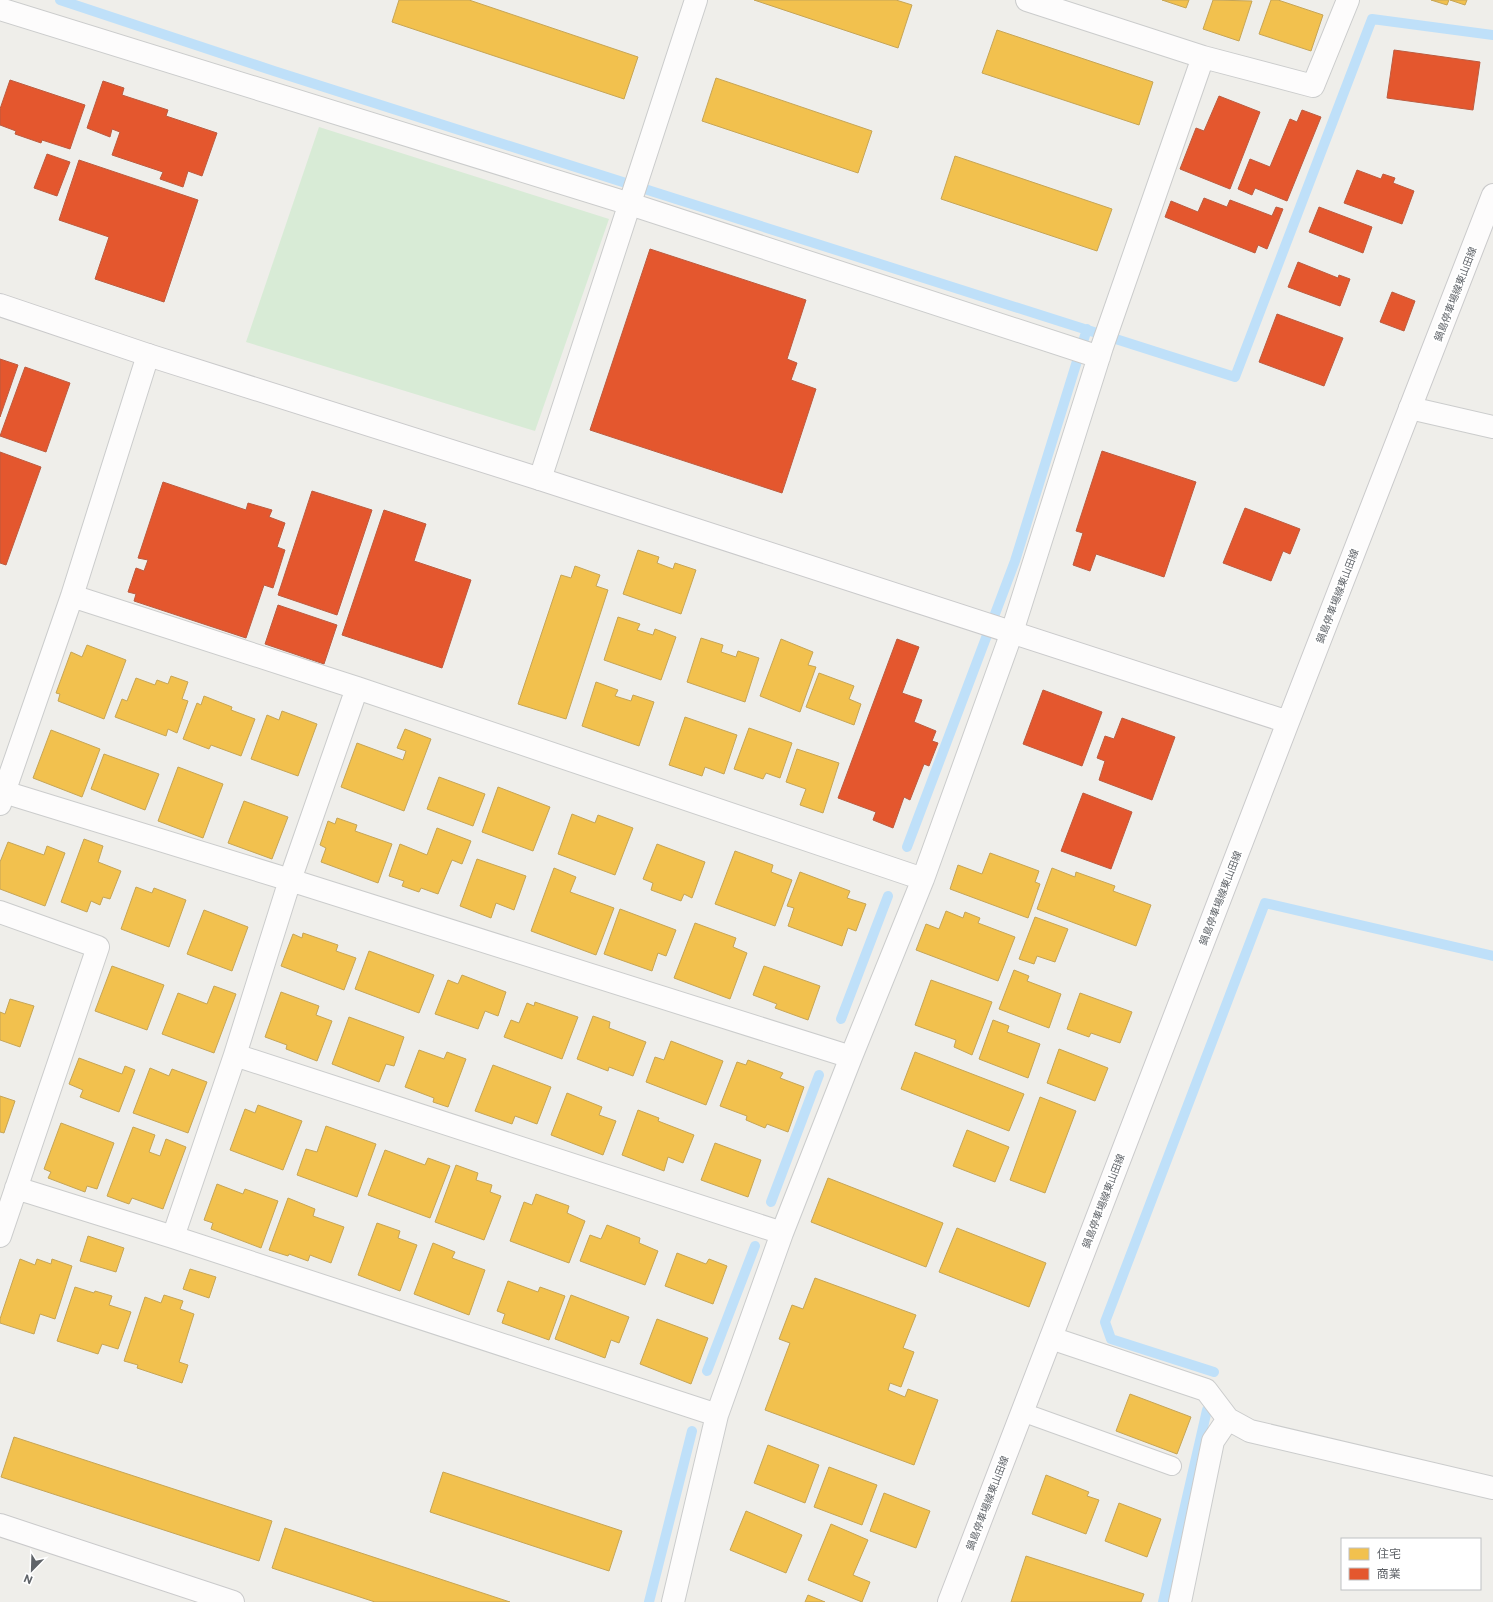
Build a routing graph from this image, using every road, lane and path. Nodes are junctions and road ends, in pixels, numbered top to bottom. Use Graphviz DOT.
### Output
graph roads {
  1 [pos="696,0"];
  2 [pos="1027,0"];
  3 [pos="1348,0"];
  4 [pos="0,9"];
  5 [pos="1203,57"];
  6 [pos="1493,195"];
  7 [pos="632,199"];
  8 [pos="0,305"];
  9 [pos="1101,352"];
  10 [pos="148,356"];
  11 [pos="1410,408"];
  12 [pos="1493,427"];
  13 [pos="540,480"];
  14 [pos="72,596"];
  15 [pos="1012,632"];
  16 [pos="357,688"];
  17 [pos="1288,722"];
  18 [pos="2,798"];
  19 [pos="923,879"];
  20 [pos="290,880"];
  21 [pos="0,912"];
  22 [pos="235,1055"];
  23 [pos="851,1057"];
  24 [pos="16,1188"];
  25 [pos="782,1233"];
  26 [pos="0,1236"];
  27 [pos="173,1237"];
  28 [pos="1051,1338"];
  29 [pos="1022,1412"];
  30 [pos="717,1415"];
  31 [pos="1228,1419"];
  32 [pos="1172,1466"];
  33 [pos="1493,1488"];
  34 [pos="0,1525"];
  35 [pos="233,1602"];
  36 [pos="673,1602"];
  37 [pos="949,1602"];
  38 [pos="1180,1602"];
  1 -- 7 [label="street"];
  2 -- 5 [label="street"];
  3 -- 5 [label="street"];
  4 -- 7 [label="street"];
  5 -- 9 [label="street"];
  6 -- 11 [label="street, 鍋島停車場線東山田線"];
  7 -- 9 [label="street"];
  7 -- 13 [label="street"];
  8 -- 10 [label="street"];
  9 -- 15 [label="street"];
  10 -- 13 [label="street"];
  10 -- 14 [label="street"];
  11 -- 12 [label="street"];
  11 -- 17 [label="street, 鍋島停車場線東山田線"];
  13 -- 15 [label="street"];
  14 -- 16 [label="street"];
  14 -- 18 [label="street"];
  15 -- 17 [label="street"];
  15 -- 19 [label="street"];
  16 -- 19 [label="street"];
  16 -- 20 [label="street"];
  17 -- 28 [label="street, 鍋島停車場線東山田線"];
  18 -- 20 [label="street"];
  19 -- 23 [label="street"];
  20 -- 22 [label="street"];
  20 -- 23 [label="street"];
  21 -- 24 [label="street"];
  22 -- 25 [label="street"];
  22 -- 27 [label="street"];
  23 -- 25 [label="street"];
  24 -- 26 [label="street"];
  24 -- 27 [label="street"];
  25 -- 30 [label="street"];
  27 -- 30 [label="street"];
  28 -- 29 [label="street, 鍋島停車場線東山田線"];
  28 -- 31 [label="street"];
  29 -- 32 [label="lane"];
  29 -- 37 [label="street, 鍋島停車場線東山田線"];
  30 -- 36 [label="street"];
  31 -- 33 [label="street"];
  31 -- 38 [label="street"];
  34 -- 35 [label="street"];
}
